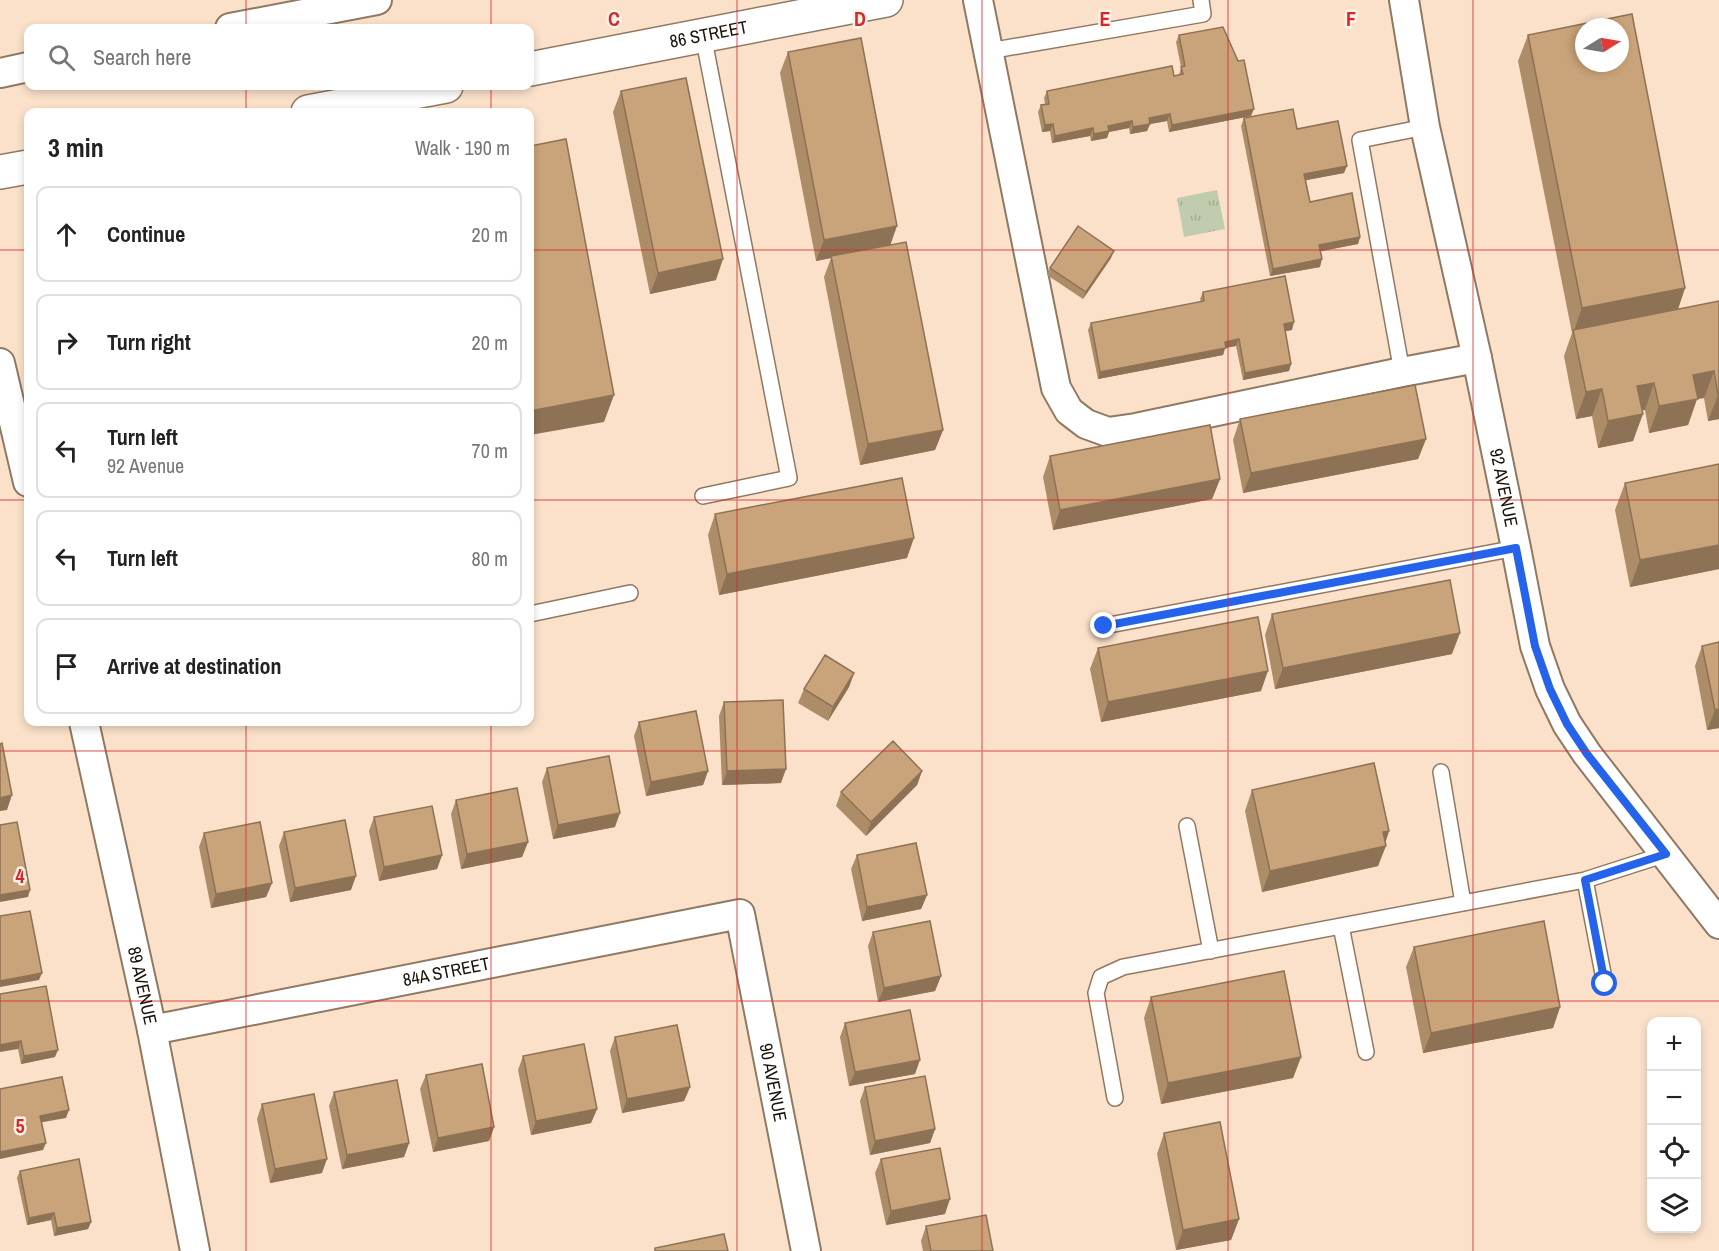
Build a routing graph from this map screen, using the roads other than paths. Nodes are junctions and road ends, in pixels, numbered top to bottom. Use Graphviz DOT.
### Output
graph roads {
  1 [pos="377,0"];
  2 [pos="886,0"];
  3 [pos="978,0"];
  4 [pos="1201,0"];
  5 [pos="1404,0"];
  6 [pos="251,24"];
  7 [pos="703,35"];
  8 [pos="988,51"];
  9 [pos="24,68"];
  10 [pos="534,68"];
  11 [pos="0,73"];
  12 [pos="430,90"];
  13 [pos="360,108"];
  14 [pos="1425,127"];
  15 [pos="24,168"];
  16 [pos="0,172"];
  17 [pos="1477,358"];
  18 [pos="0,363"];
  19 [pos="1402,372"];
  20 [pos="24,465"];
  21 [pos="703,496"];
  22 [pos="1516,548"];
  23 [pos="630,593"];
  24 [pos="534,613"];
  25 [pos="1104,626"];
  26 [pos="85,726"];
  27 [pos="1441,772"];
  28 [pos="1187,826"];
  29 [pos="1666,854"];
  30 [pos="1585,880"];
  31 [pos="1463,903"];
  32 [pos="740,914"];
  33 [pos="1719,924"];
  34 [pos="1341,926"];
  35 [pos="1211,951"];
  36 [pos="1605,984"];
  37 [pos="152,1030"];
  38 [pos="1366,1052"];
  39 [pos="1115,1098"];
  40 [pos="195,1251"];
  41 [pos="806,1251"];
  1 -- 6 [label="street"];
  2 -- 7 [label="main road, 86 STREET"];
  3 -- 8 [label="street"];
  4 -- 8 [label="lane"];
  5 -- 14 [label="street, 92 AVENUE"];
  7 -- 10 [label="main road, 86 STREET"];
  7 -- 21 [label="lane"];
  8 -- 19 [label="street"];
  9 -- 11 [label="street"];
  12 -- 13 [label="main road"];
  14 -- 17 [label="street, 92 AVENUE"];
  14 -- 19 [label="lane"];
  15 -- 16 [label="main road"];
  17 -- 19 [label="street"];
  17 -- 22 [label="street, 92 AVENUE"];
  18 -- 20 [label="street"];
  22 -- 25 [label="lane"];
  22 -- 29 [label="street, 92 AVENUE"];
  23 -- 24 [label="lane"];
  26 -- 37 [label="street, 89 AVENUE"];
  27 -- 31 [label="lane"];
  28 -- 35 [label="lane"];
  29 -- 30 [label="lane"];
  29 -- 33 [label="street, 92 AVENUE"];
  30 -- 31 [label="lane"];
  30 -- 36 [label="lane"];
  31 -- 34 [label="lane"];
  32 -- 37 [label="street, 84A STREET"];
  32 -- 41 [label="street, 90 AVENUE"];
  34 -- 35 [label="lane"];
  34 -- 38 [label="lane"];
  35 -- 39 [label="lane"];
  37 -- 40 [label="street, 89 AVENUE"];
}
